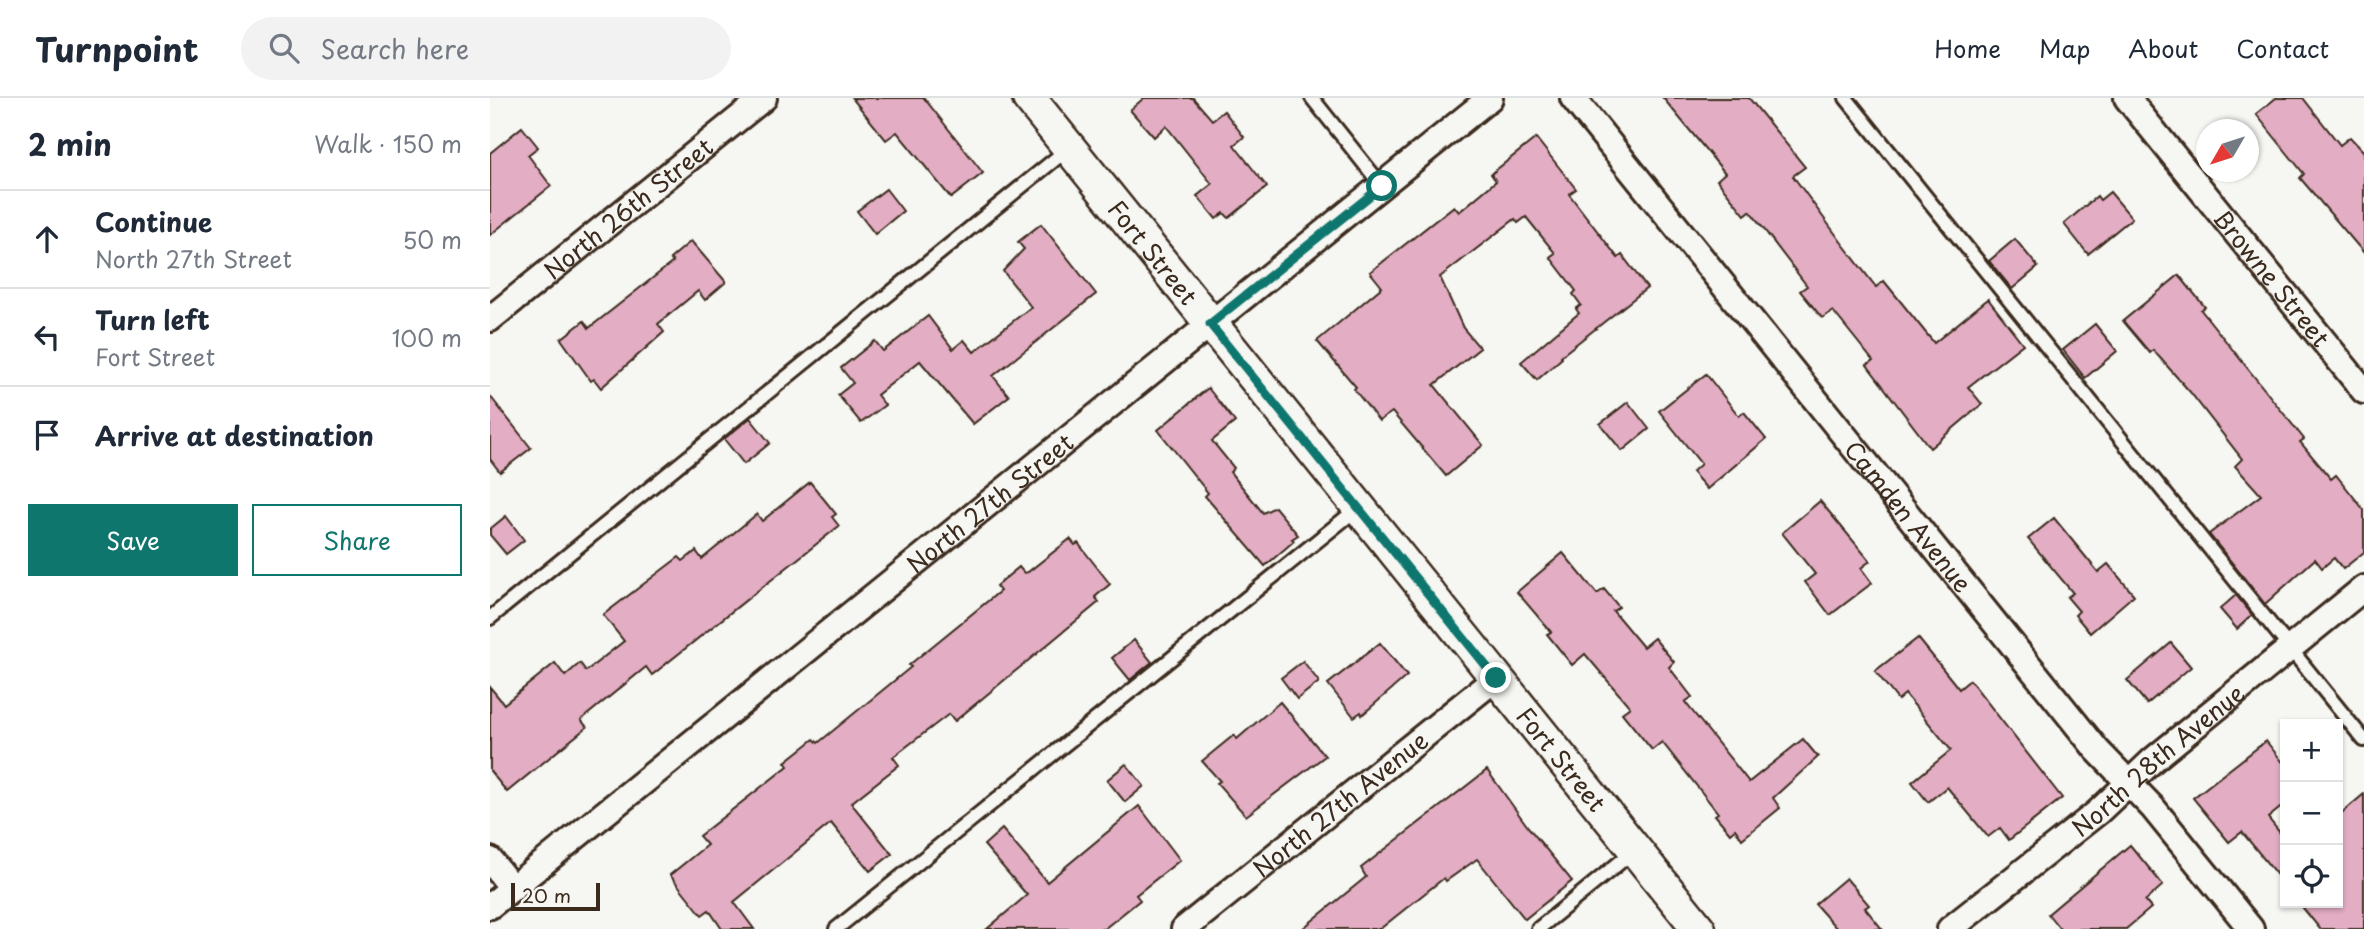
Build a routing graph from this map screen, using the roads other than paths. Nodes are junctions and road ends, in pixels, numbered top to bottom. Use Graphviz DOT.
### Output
graph roads {
  1 [pos="764,98"];
  2 [pos="1029,98"];
  3 [pos="1312,98"];
  4 [pos="1490,98"];
  5 [pos="1573,98"];
  6 [pos="1846,98"];
  7 [pos="2127,98"];
  8 [pos="1069,148"];
  9 [pos="1382,186"];
  10 [pos="490,319"];
  11 [pos="1210,324"];
  12 [pos="2364,391"];
  13 [pos="1358,508"];
  14 [pos="2364,588"];
  15 [pos="490,618"];
  16 [pos="2289,649"];
  17 [pos="1496,678"];
  18 [pos="2364,740"];
  19 [pos="2128,783"];
  20 [pos="1635,850"];
  21 [pos="490,860"];
  22 [pos="513,888"];
  23 [pos="490,906"];
  24 [pos="836,929"];
  25 [pos="1184,929"];
  26 [pos="1538,929"];
  27 [pos="1699,929"];
  28 [pos="1950,929"];
  29 [pos="2251,929"];
  1 -- 10 [label="street, North 26th Street"];
  2 -- 8 [label="street, Fort Street"];
  3 -- 9 [label="lane"];
  4 -- 9 [label="street, North 27th Street"];
  5 -- 19 [label="street, Camden Avenue"];
  6 -- 16 [label="lane"];
  7 -- 12 [label="street, Browne Street"];
  8 -- 11 [label="street, Fort Street"];
  8 -- 15 [label="lane"];
  9 -- 11 [label="street, North 27th Street"];
  11 -- 13 [label="street, Fort Street"];
  11 -- 22 [label="street, North 27th Street"];
  13 -- 17 [label="street, Fort Street"];
  13 -- 24 [label="lane"];
  14 -- 16 [label="street, North 28th Avenue"];
  16 -- 18 [label="lane"];
  16 -- 19 [label="street, North 28th Avenue"];
  17 -- 20 [label="street, Fort Street"];
  17 -- 25 [label="street, North 27th Avenue"];
  19 -- 28 [label="street, North 28th Avenue"];
  19 -- 29 [label="street, Camden Avenue"];
  20 -- 26 [label="lane"];
  20 -- 27 [label="street, Fort Street"];
  21 -- 22 [label="street"];
  22 -- 23 [label="street, North 27th Street"];
}
